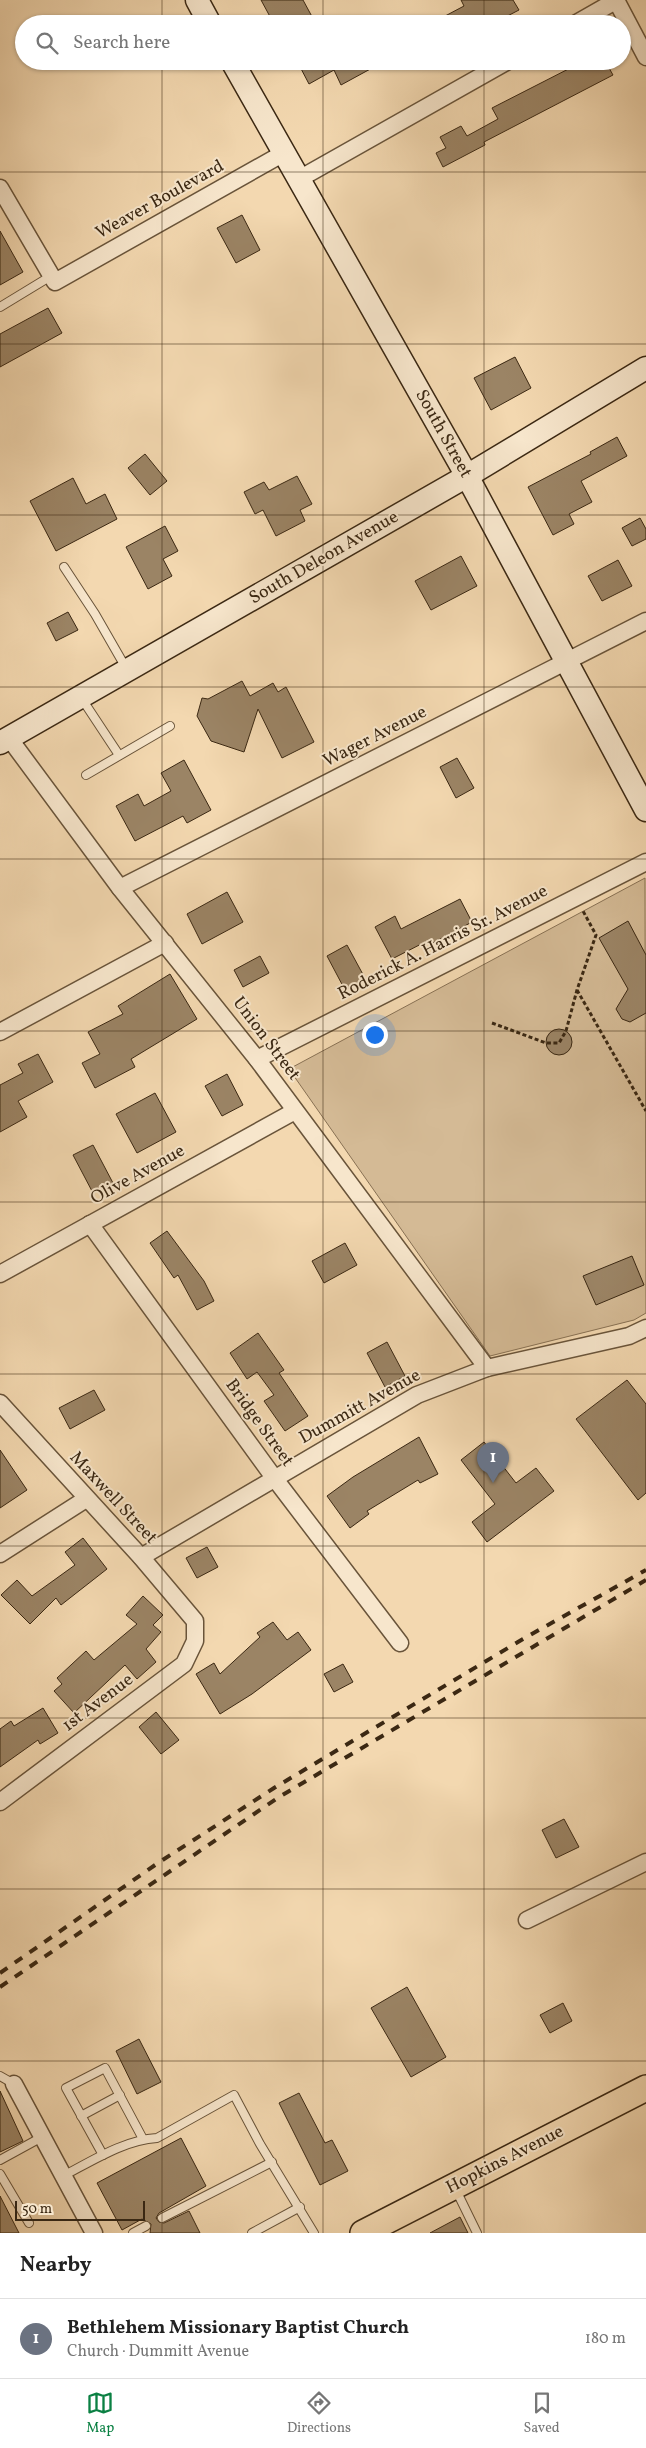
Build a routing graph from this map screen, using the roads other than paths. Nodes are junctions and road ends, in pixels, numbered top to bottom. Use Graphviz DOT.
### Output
graph roads {
  1 [pos="197,0"];
  2 [pos="617,0"];
  3 [pos="205,15"];
  4 [pos="591,15"];
  5 [pos="625,15"];
  6 [pos="631,28"];
  7 [pos="646,57"];
  8 [pos="237,70"];
  9 [pos="492,70"];
  10 [pos="284,153"];
  11 [pos="299,179"];
  12 [pos="0,188"];
  13 [pos="53,279"];
  14 [pos="0,307"];
  15 [pos="646,368"];
  16 [pos="467,476"];
  17 [pos="64,568"];
  18 [pos="646,620"];
  19 [pos="567,662"];
  20 [pos="127,671"];
  21 [pos="81,697"];
  22 [pos="170,726"];
  23 [pos="5,741"];
  24 [pos="119,755"];
  25 [pos="86,775"];
  26 [pos="646,810"];
  27 [pos="646,862"];
  28 [pos="120,888"];
  29 [pos="165,943"];
  30 [pos="0,1032"];
  31 [pos="258,1059"];
  32 [pos="295,1111"];
  33 [pos="90,1224"];
  34 [pos="0,1274"];
  35 [pos="646,1328"];
  36 [pos="487,1368"];
  37 [pos="0,1403"];
  38 [pos="275,1479"];
  39 [pos="86,1499"];
  40 [pos="0,1554"];
  41 [pos="141,1557"];
  42 [pos="196,1621"];
  43 [pos="400,1643"];
  44 [pos="0,1802"];
  45 [pos="646,1862"];
  46 [pos="527,1920"];
  47 [pos="7,2080"];
  48 [pos="646,2088"];
  49 [pos="120,2095"];
  50 [pos="81,2116"];
  51 [pos="42,2137"];
  52 [pos="143,2139"];
  53 [pos="103,2155"];
  54 [pos="0,2160"];
  55 [pos="272,2162"];
  56 [pos="0,2174"];
  57 [pos="63,2176"];
  58 [pos="454,2186"];
  59 [pos="300,2207"];
  60 [pos="162,2218"];
  61 [pos="29,2223"];
  62 [pos="146,2226"];
  63 [pos="94,2233"];
  64 [pos="133,2233"];
  65 [pos="252,2233"];
  66 [pos="314,2233"];
  67 [pos="363,2233"];
  68 [pos="477,2233"];
  1 -- 3 [label="main road"];
  2 -- 4 [label="street"];
  2 -- 5 [label="street"];
  6 -- 7 [label="street"];
  8 -- 10 [label="main road, South Street"];
  9 -- 11 [label="street"];
  10 -- 11 [label="main road, South Street"];
  10 -- 13 [label="street, Weaver Boulevard"];
  11 -- 16 [label="main road, South Street"];
  12 -- 13 [label="street"];
  13 -- 14 [label="lane"];
  15 -- 16 [label="main road, South Deleon Avenue"];
  16 -- 19 [label="main road, South Street"];
  16 -- 20 [label="main road, South Deleon Avenue"];
  17 -- 20 [label="lane"];
  18 -- 19 [label="street, Wager Avenue"];
  19 -- 26 [label="main road, South Street"];
  19 -- 28 [label="street, Wager Avenue"];
  20 -- 21 [label="main road, South Deleon Avenue"];
  21 -- 23 [label="main road, South Deleon Avenue"];
  21 -- 24 [label="lane"];
  22 -- 24 [label="lane"];
  23 -- 28 [label="street, Union Street"];
  24 -- 25 [label="lane"];
  27 -- 31 [label="street, Roderick A. Harris Sr. Avenue"];
  28 -- 29 [label="street, Union Street"];
  29 -- 30 [label="street"];
  29 -- 31 [label="street, Union Street"];
  31 -- 32 [label="street, Union Street"];
  32 -- 33 [label="street, Olive Avenue"];
  32 -- 36 [label="street, Union Street"];
  33 -- 34 [label="street, Olive Avenue"];
  33 -- 38 [label="street, Bridge Street"];
  35 -- 36 [label="street, Dummitt Avenue"];
  36 -- 38 [label="street, Dummitt Avenue"];
  37 -- 39 [label="street, Maxwell Street"];
  38 -- 41 [label="street, Dummitt Avenue"];
  38 -- 43 [label="street, Bridge Street"];
  39 -- 40 [label="street"];
  39 -- 41 [label="street, Maxwell Street"];
  41 -- 42 [label="street, Maxwell Street"];
  42 -- 44 [label="street, 1st Avenue"];
  45 -- 46 [label="street"];
  47 -- 51 [label="street"];
  48 -- 58 [label="main road, Hopkins Avenue"];
  49 -- 50 [label="lane"];
  49 -- 50 [label="lane"];
  49 -- 52 [label="lane"];
  50 -- 53 [label="lane"];
  51 -- 54 [label="lane"];
  51 -- 57 [label="street"];
  52 -- 53 [label="lane"];
  52 -- 55 [label="lane"];
  53 -- 57 [label="lane"];
  55 -- 59 [label="lane"];
  55 -- 60 [label="lane"];
  56 -- 61 [label="lane"];
  57 -- 63 [label="street"];
  58 -- 67 [label="main road, Hopkins Avenue"];
  58 -- 68 [label="lane"];
  59 -- 65 [label="lane"];
  59 -- 66 [label="lane"];
  62 -- 64 [label="lane"];
}
